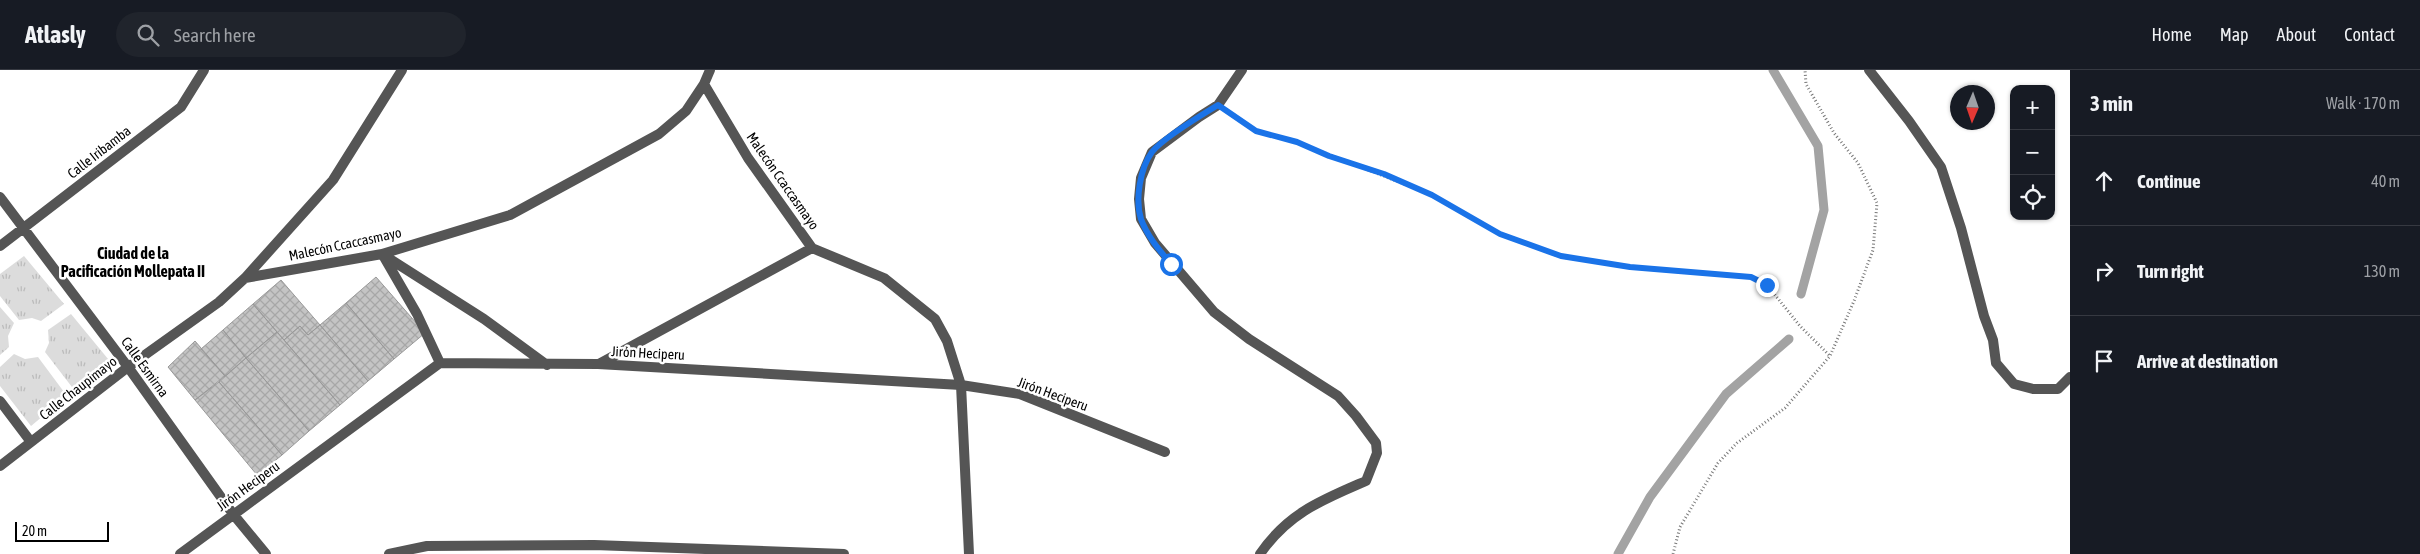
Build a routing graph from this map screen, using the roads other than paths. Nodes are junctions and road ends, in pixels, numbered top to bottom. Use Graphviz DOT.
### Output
graph roads {
  1 [pos="204,70"];
  2 [pos="402,70"];
  3 [pos="710,70"];
  4 [pos="1242,70"];
  5 [pos="1869,70"];
  6 [pos="704,84"];
  7 [pos="0,197"];
  8 [pos="24,228"];
  9 [pos="0,246"];
  10 [pos="812,248"];
  11 [pos="382,254"];
  12 [pos="245,278"];
  13 [pos="440,363"];
  14 [pos="598,364"];
  15 [pos="547,365"];
  16 [pos="128,367"];
  17 [pos="2070,377"];
  18 [pos="961,385"];
  19 [pos="0,401"];
  20 [pos="31,442"];
  21 [pos="1165,452"];
  22 [pos="0,466"];
  23 [pos="233,514"];
  24 [pos="180,554"];
  25 [pos="266,554"];
  26 [pos="389,554"];
  27 [pos="844,554"];
  28 [pos="969,554"];
  29 [pos="1260,554"];
  1 -- 8 [label="street, Calle Iribamba"];
  2 -- 12 [label="street, Calle Chaupimayo"];
  3 -- 6 [label="street, Malecón Ccaccasmayo"];
  4 -- 29 [label="street"];
  5 -- 17 [label="street"];
  6 -- 10 [label="street, Malecón Ccaccasmayo"];
  6 -- 11 [label="street, Malecón Ccaccasmayo"];
  7 -- 8 [label="street, Calle Esmirna"];
  8 -- 9 [label="street, Calle Iribamba"];
  8 -- 16 [label="street, Calle Esmirna"];
  10 -- 14 [label="street"];
  10 -- 18 [label="street, Malecón Ccaccasmayo"];
  11 -- 12 [label="street, Malecón Ccaccasmayo"];
  11 -- 13 [label="street"];
  11 -- 15 [label="street"];
  12 -- 16 [label="street, Calle Chaupimayo"];
  13 -- 15 [label="street, Jirón Heciperu"];
  13 -- 23 [label="street, Jirón Heciperu"];
  14 -- 15 [label="street, Jirón Heciperu"];
  14 -- 18 [label="street, Jirón Heciperu"];
  16 -- 20 [label="street, Calle Chaupimayo"];
  16 -- 23 [label="street, Calle Esmirna"];
  18 -- 21 [label="street, Jirón Heciperu"];
  18 -- 28 [label="street, Malecón Ccaccasmayo"];
  19 -- 20 [label="street"];
  20 -- 22 [label="street, Calle Chaupimayo"];
  23 -- 24 [label="street, Jirón Heciperu"];
  23 -- 25 [label="street, Calle Esmirna"];
  26 -- 27 [label="street"];
}
